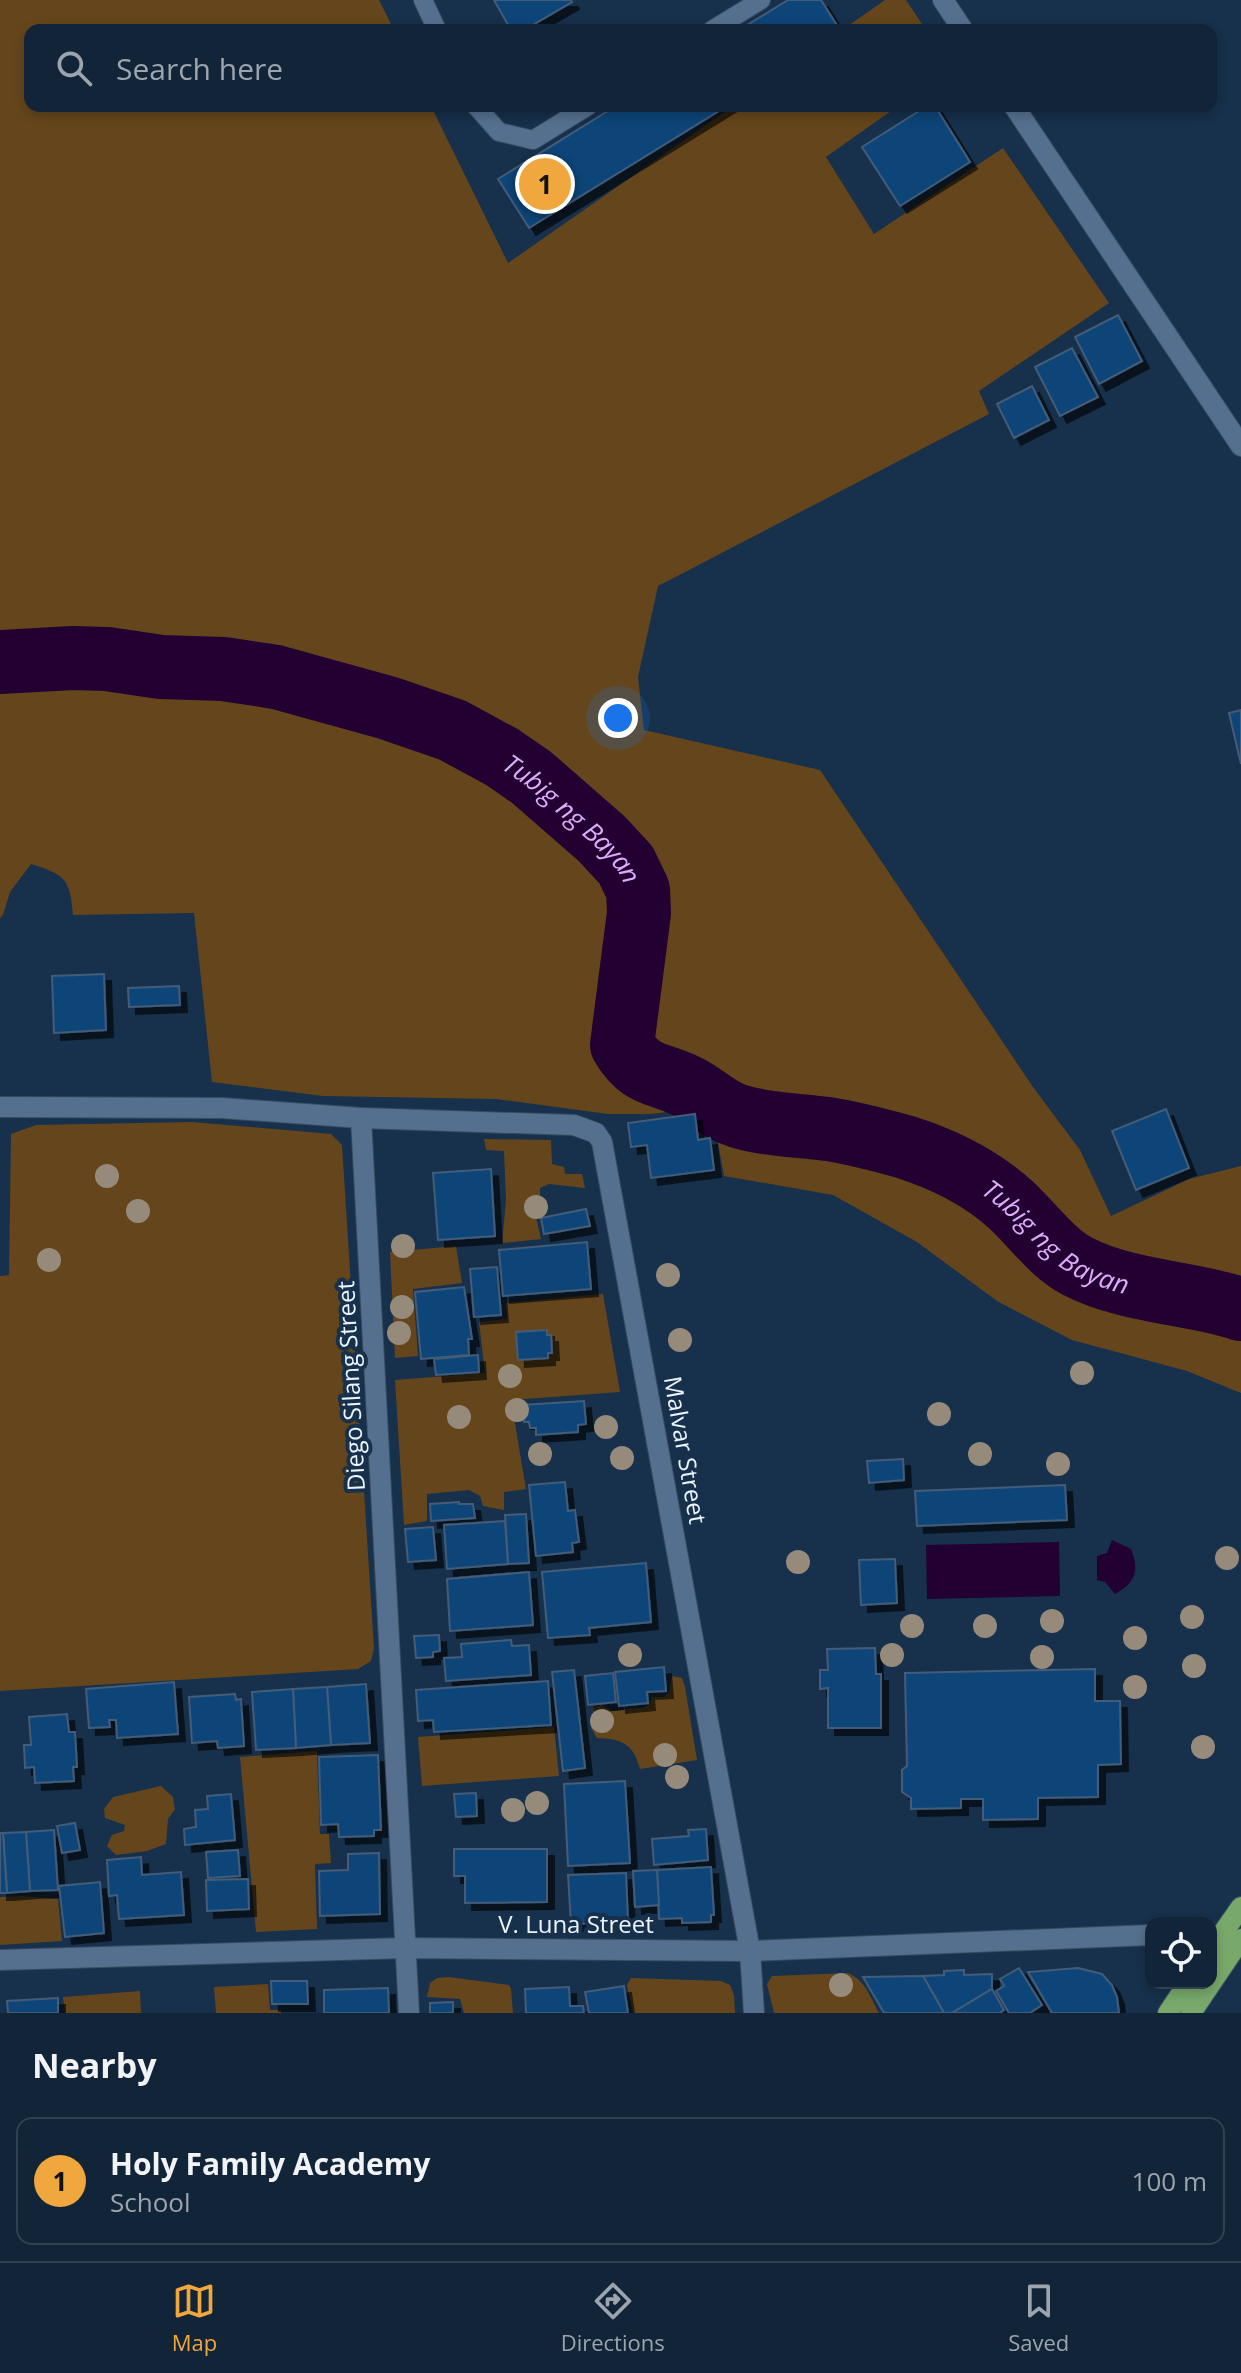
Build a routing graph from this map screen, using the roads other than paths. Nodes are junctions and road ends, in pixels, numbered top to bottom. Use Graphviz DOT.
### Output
graph roads {
  1 [pos="423,0"];
  2 [pos="761,0"];
  3 [pos="943,0"];
  4 [pos="434,24"];
  5 [pos="722,24"];
  6 [pos="959,24"];
  7 [pos="481,112"];
  8 [pos="578,112"];
  9 [pos="1018,112"];
  10 [pos="1241,446"];
  11 [pos="0,1107"];
  12 [pos="361,1118"];
  13 [pos="1238,1914"];
  14 [pos="1217,1923"];
  15 [pos="1145,1935"];
  16 [pos="1241,1939"];
  17 [pos="1217,1942"];
  18 [pos="406,1948"];
  19 [pos="750,1951"];
  20 [pos="0,1960"];
  21 [pos="1184,1989"];
  22 [pos="409,2013"];
  23 [pos="754,2013"];
  24 [pos="1168,2013"];
  25 [pos="1191,2013"];
  1 -- 4 [label="lane"];
  2 -- 5 [label="lane"];
  3 -- 6 [label="street"];
  7 -- 8 [label="lane"];
  9 -- 10 [label="street"];
  11 -- 12 [label="street"];
  12 -- 18 [label="street, Diego Silang Street"];
  12 -- 19 [label="street, Malvar Street"];
  13 -- 14 [label="street"];
  13 -- 17 [label="main road"];
  15 -- 19 [label="street, V. Luna Street"];
  16 -- 25 [label="main road"];
  18 -- 19 [label="street, V. Luna Street"];
  18 -- 20 [label="street, V. Luna Street"];
  18 -- 22 [label="street, Diego Silang Street"];
  19 -- 23 [label="street, Malvar Street"];
  21 -- 24 [label="main road"];
}
